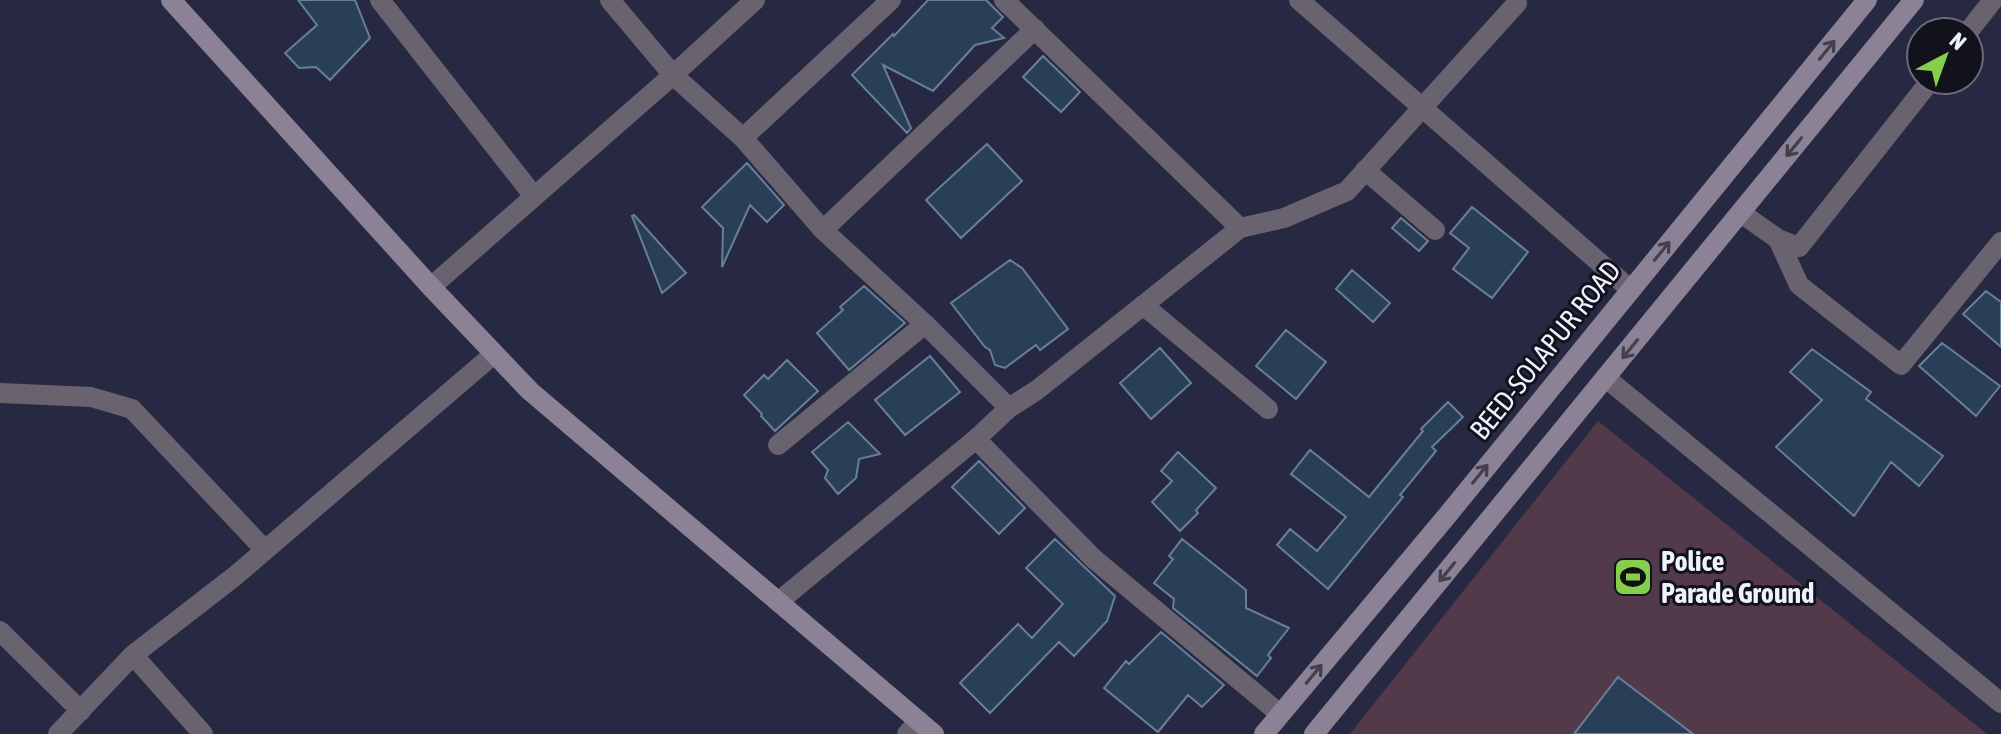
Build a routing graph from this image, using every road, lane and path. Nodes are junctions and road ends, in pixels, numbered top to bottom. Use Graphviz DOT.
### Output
graph roads {
  1 [pos="171,0"];
  2 [pos="380,0"];
  3 [pos="610,0"];
  4 [pos="755,0"];
  5 [pos="891,0"];
  6 [pos="1004,0"];
  7 [pos="1299,0"];
  8 [pos="1867,0"];
  9 [pos="1914,0"];
  10 [pos="1993,0"];
  11 [pos="1517,3"];
  12 [pos="1980,16"];
  13 [pos="1035,29"];
  14 [pos="673,75"];
  15 [pos="1918,96"];
  16 [pos="1421,107"];
  17 [pos="743,138"];
  18 [pos="1365,170"];
  19 [pos="533,195"];
  20 [pos="1741,213"];
  21 [pos="1240,228"];
  22 [pos="823,230"];
  23 [pos="1435,230"];
  24 [pos="1778,239"];
  25 [pos="2001,242"];
  26 [pos="431,287"];
  27 [pos="1631,290"];
  28 [pos="1143,305"];
  29 [pos="925,324"];
  30 [pos="494,354"];
  31 [pos="1606,378"];
  32 [pos="0,393"];
  33 [pos="1009,408"];
  34 [pos="1268,409"];
  35 [pos="976,439"];
  36 [pos="778,445"];
  37 [pos="265,550"];
  38 [pos="778,602"];
  39 [pos="0,631"];
  40 [pos="133,655"];
  41 [pos="2001,703"];
  42 [pos="81,711"];
  43 [pos="1280,714"];
  44 [pos="920,730"];
  45 [pos="58,734"];
  46 [pos="203,734"];
  47 [pos="1264,734"];
  48 [pos="1314,734"];
  1 -- 26 [label="main road"];
  2 -- 19 [label="street"];
  3 -- 14 [label="street"];
  4 -- 14 [label="street"];
  5 -- 17 [label="street"];
  6 -- 13 [label="street"];
  7 -- 16 [label="street"];
  27 -- 8 [label="main road, BEED-SOLAPUR ROAD, one-way"];
  9 -- 20 [label="main road, one-way"];
  10 -- 12 [label="street"];
  11 -- 16 [label="street"];
  13 -- 21 [label="street"];
  13 -- 22 [label="street"];
  14 -- 17 [label="street"];
  14 -- 19 [label="street"];
  15 -- 24 [label="street"];
  16 -- 18 [label="street"];
  16 -- 27 [label="street"];
  17 -- 22 [label="street"];
  18 -- 21 [label="street"];
  18 -- 23 [label="street"];
  19 -- 26 [label="street"];
  20 -- 24 [label="street"];
  20 -- 31 [label="main road, one-way"];
  21 -- 28 [label="street"];
  22 -- 29 [label="street"];
  24 -- 25 [label="street"];
  26 -- 30 [label="main road"];
  43 -- 27 [label="main road, BEED-SOLAPUR ROAD, one-way"];
  28 -- 33 [label="street"];
  28 -- 34 [label="street"];
  29 -- 33 [label="street"];
  29 -- 36 [label="street"];
  30 -- 37 [label="street"];
  30 -- 38 [label="main road"];
  31 -- 41 [label="street"];
  31 -- 48 [label="main road, one-way"];
  32 -- 37 [label="street"];
  33 -- 35 [label="street"];
  35 -- 38 [label="street"];
  35 -- 43 [label="street"];
  37 -- 40 [label="street"];
  38 -- 44 [label="main road"];
  39 -- 42 [label="street"];
  40 -- 42 [label="street"];
  40 -- 46 [label="street"];
  42 -- 45 [label="street"];
  43 -- 47 [label="main road, BEED-SOLAPUR ROAD"];
}
